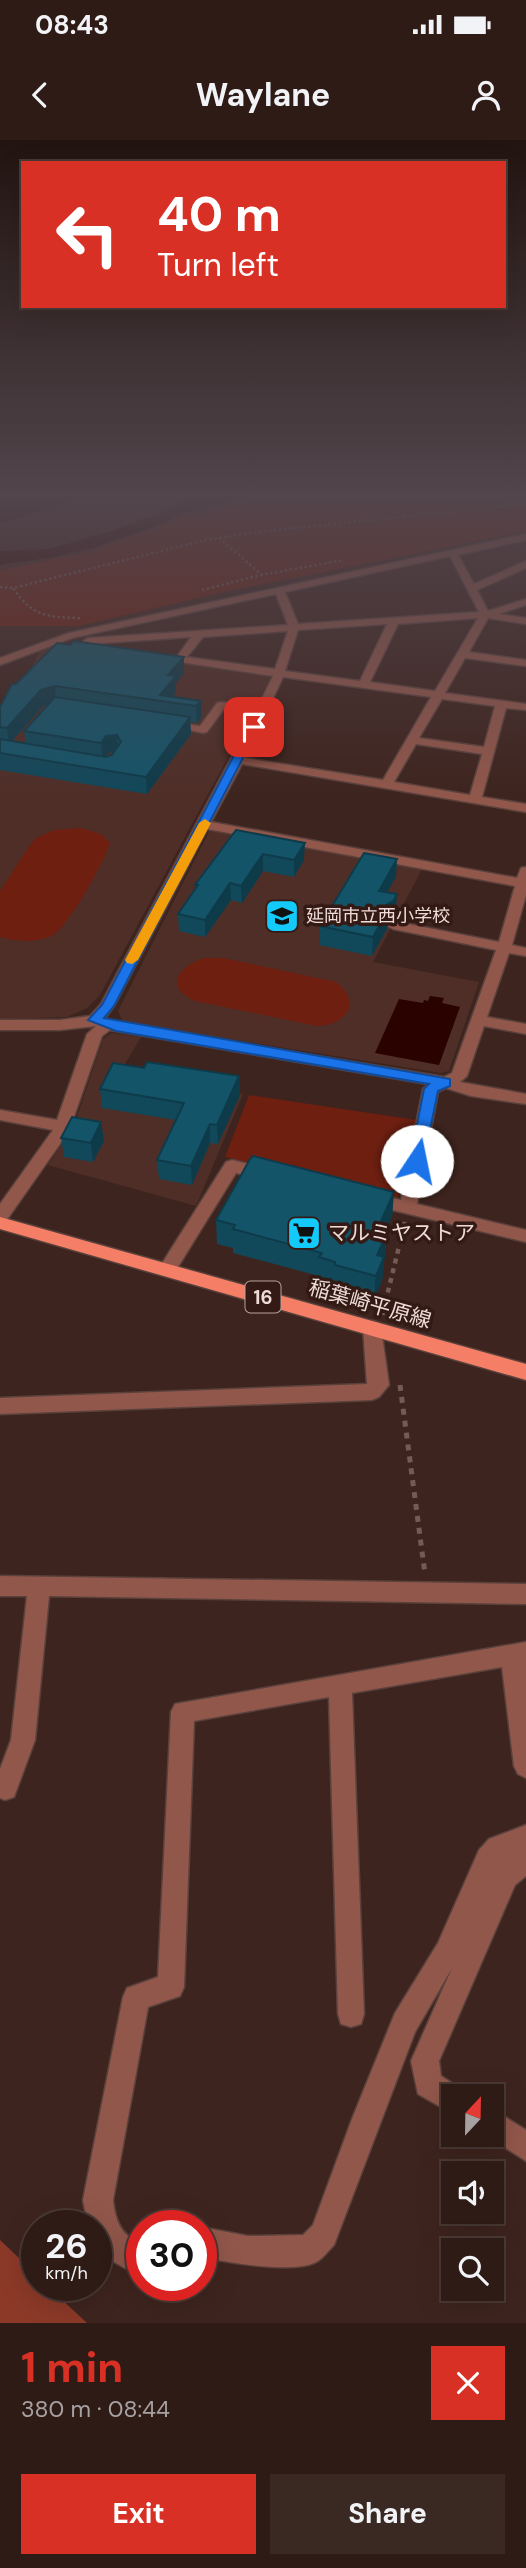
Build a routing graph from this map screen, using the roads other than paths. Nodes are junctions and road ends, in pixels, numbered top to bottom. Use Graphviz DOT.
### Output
graph roads {
  1 [pos="248,596"];
  2 [pos="282,596"];
  3 [pos="475,596"];
  4 [pos="526,602"];
  5 [pos="485,615"];
  6 [pos="394,621"];
  7 [pos="526,621"];
  8 [pos="294,627"];
  9 [pos="200,633"];
  10 [pos="49,643"];
  11 [pos="462,654"];
  12 [pos="0,662"];
  13 [pos="526,663"];
  14 [pos="279,674"];
  15 [pos="364,684"];
  16 [pos="438,695"];
  17 [pos="501,704"];
  18 [pos="526,707"];
  19 [pos="262,710"];
  20 [pos="152,722"];
  21 [pos="412,740"];
  22 [pos="488,751"];
  23 [pos="238,760"];
  24 [pos="386,785"];
  25 [pos="475,800"];
  26 [pos="526,808"];
  27 [pos="204,825"];
  28 [pos="525,879"];
  29 [pos="393,925"];
  30 [pos="504,947"];
  31 [pos="526,952"];
  32 [pos="478,1020"];
  33 [pos="102,1022"];
  34 [pos="0,1025"];
  35 [pos="526,1030"];
  36 [pos="445,1082"];
  37 [pos="526,1100"];
  38 [pos="0,1115"];
  39 [pos="63,1127"];
  40 [pos="286,1179"];
  41 [pos="354,1195"];
  42 [pos="408,1208"];
  43 [pos="0,1217"];
  44 [pos="0,1223"];
  45 [pos="526,1236"];
  46 [pos="167,1270"];
  47 [pos="375,1329"];
  48 [pos="526,1373"];
  49 [pos="0,1406"];
  50 [pos="0,1586"];
  51 [pos="39,1587"];
  52 [pos="526,1594"];
  53 [pos="519,1654"];
  54 [pos="340,1686"];
  55 [pos="526,1766"];
  56 [pos="5,1788"];
  57 [pos="526,1837"];
  58 [pos="526,1860"];
  59 [pos="351,2014"];
  60 [pos="441,2092"];
  61 [pos="504,2131"];
  62 [pos="526,2147"];
  63 [pos="217,2245"];
  64 [pos="126,2252"];
  1 -- 10 [label="street"];
  2 -- 8 [label="street"];
  3 -- 5 [label="street"];
  4 -- 5 [label="street"];
  5 -- 6 [label="street"];
  5 -- 7 [label="street"];
  5 -- 11 [label="street"];
  6 -- 8 [label="street"];
  6 -- 15 [label="street"];
  8 -- 9 [label="street"];
  8 -- 14 [label="street"];
  9 -- 10 [label="street"];
  9 -- 14 [label="street"];
  10 -- 12 [label="street"];
  11 -- 13 [label="street"];
  11 -- 16 [label="street"];
  14 -- 15 [label="street"];
  14 -- 19 [label="street"];
  15 -- 16 [label="street"];
  16 -- 17 [label="street"];
  16 -- 21 [label="street"];
  17 -- 18 [label="street"];
  17 -- 22 [label="street"];
  19 -- 20 [label="street"];
  19 -- 23 [label="street"];
  21 -- 22 [label="street"];
  21 -- 24 [label="street"];
  22 -- 25 [label="street"];
  23 -- 24 [label="street"];
  23 -- 27 [label="street"];
  24 -- 25 [label="street"];
  25 -- 26 [label="street"];
  27 -- 28 [label="street"];
  27 -- 33 [label="street"];
  28 -- 30 [label="street"];
  29 -- 30 [label="street"];
  30 -- 31 [label="street"];
  30 -- 32 [label="street"];
  32 -- 35 [label="street"];
  32 -- 36 [label="street"];
  33 -- 34 [label="street"];
  33 -- 36 [label="street"];
  33 -- 39 [label="street"];
  36 -- 37 [label="street"];
  36 -- 42 [label="street"];
  38 -- 39 [label="street"];
  39 -- 43 [label="street"];
  40 -- 46 [label="street"];
  41 -- 42 [label="street"];
  42 -- 45 [label="street"];
  44 -- 46 [label="main road, 稲葉崎平原線 / 16"];
  46 -- 47 [label="main road, 稲葉崎平原線 / 16"];
  47 -- 48 [label="main road, 稲葉崎平原線 / 16"];
  47 -- 49 [label="street"];
  50 -- 51 [label="street"];
  51 -- 52 [label="street"];
  51 -- 56 [label="street"];
  53 -- 54 [label="street"];
  53 -- 55 [label="street"];
  54 -- 59 [label="street"];
  54 -- 64 [label="street"];
  57 -- 63 [label="street"];
  58 -- 60 [label="street"];
  61 -- 62 [label="street"];
}
